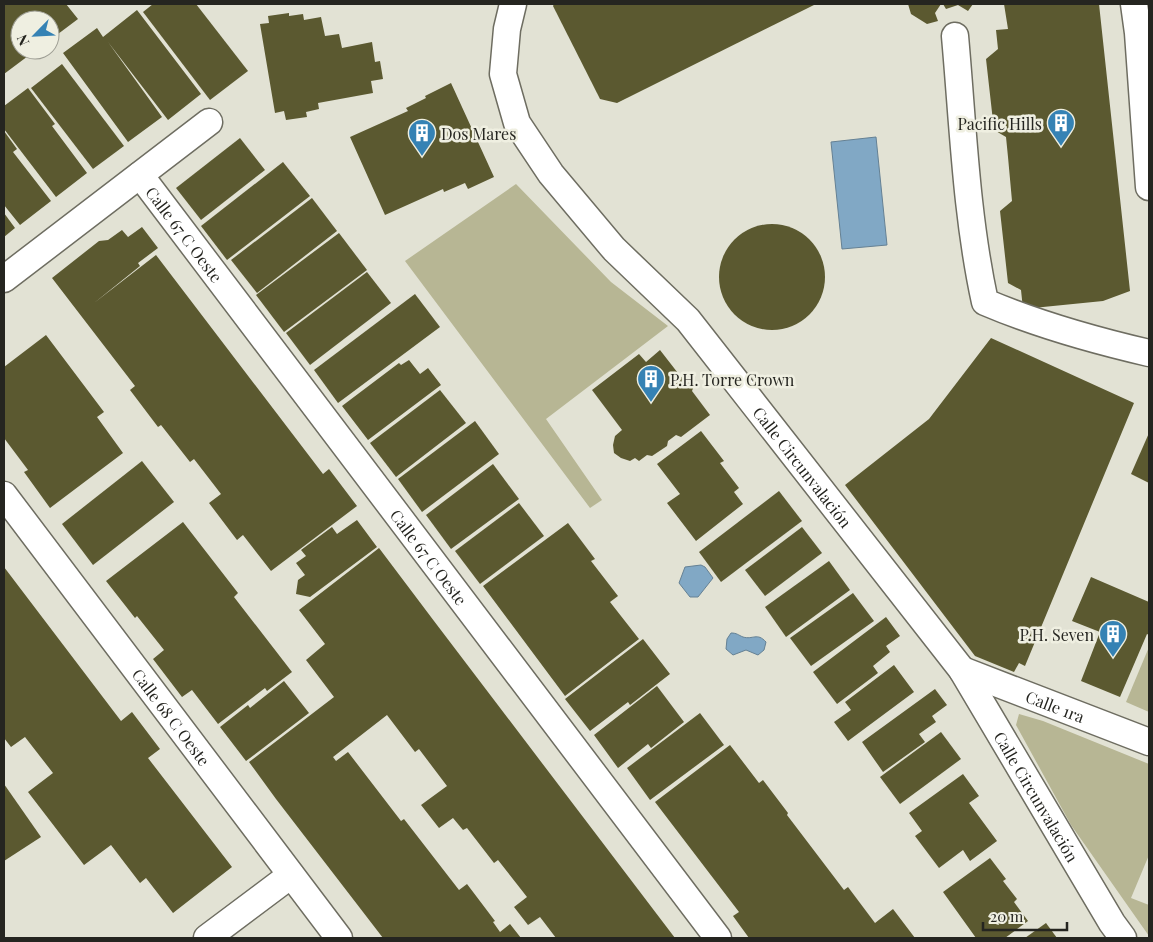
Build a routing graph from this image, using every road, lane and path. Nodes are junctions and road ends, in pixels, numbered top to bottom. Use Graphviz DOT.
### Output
graph roads {
  1 [pos="513,4"];
  2 [pos="1134,4"];
  3 [pos="955,36"];
  4 [pos="209,122"];
  5 [pos="140,175"];
  6 [pos="1149,187"];
  7 [pos="4,279"];
  8 [pos="1149,353"];
  9 [pos="4,495"];
  10 [pos="962,670"];
  11 [pos="1149,742"];
  12 [pos="291,875"];
  13 [pos="207,938"];
  14 [pos="339,938"];
  15 [pos="718,938"];
  16 [pos="1123,938"];
  1 -- 10 [label="street, Calle Circunvalación"];
  2 -- 6 [label="street"];
  3 -- 8 [label="street"];
  4 -- 5 [label="street"];
  5 -- 7 [label="street"];
  5 -- 15 [label="street, Calle 67 C Oeste"];
  9 -- 12 [label="street, Calle 68 C Oeste"];
  10 -- 11 [label="street, Calle 1ra"];
  10 -- 16 [label="street, Calle Circunvalación"];
  12 -- 13 [label="street"];
  12 -- 14 [label="street, Calle 68 C Oeste"];
}
